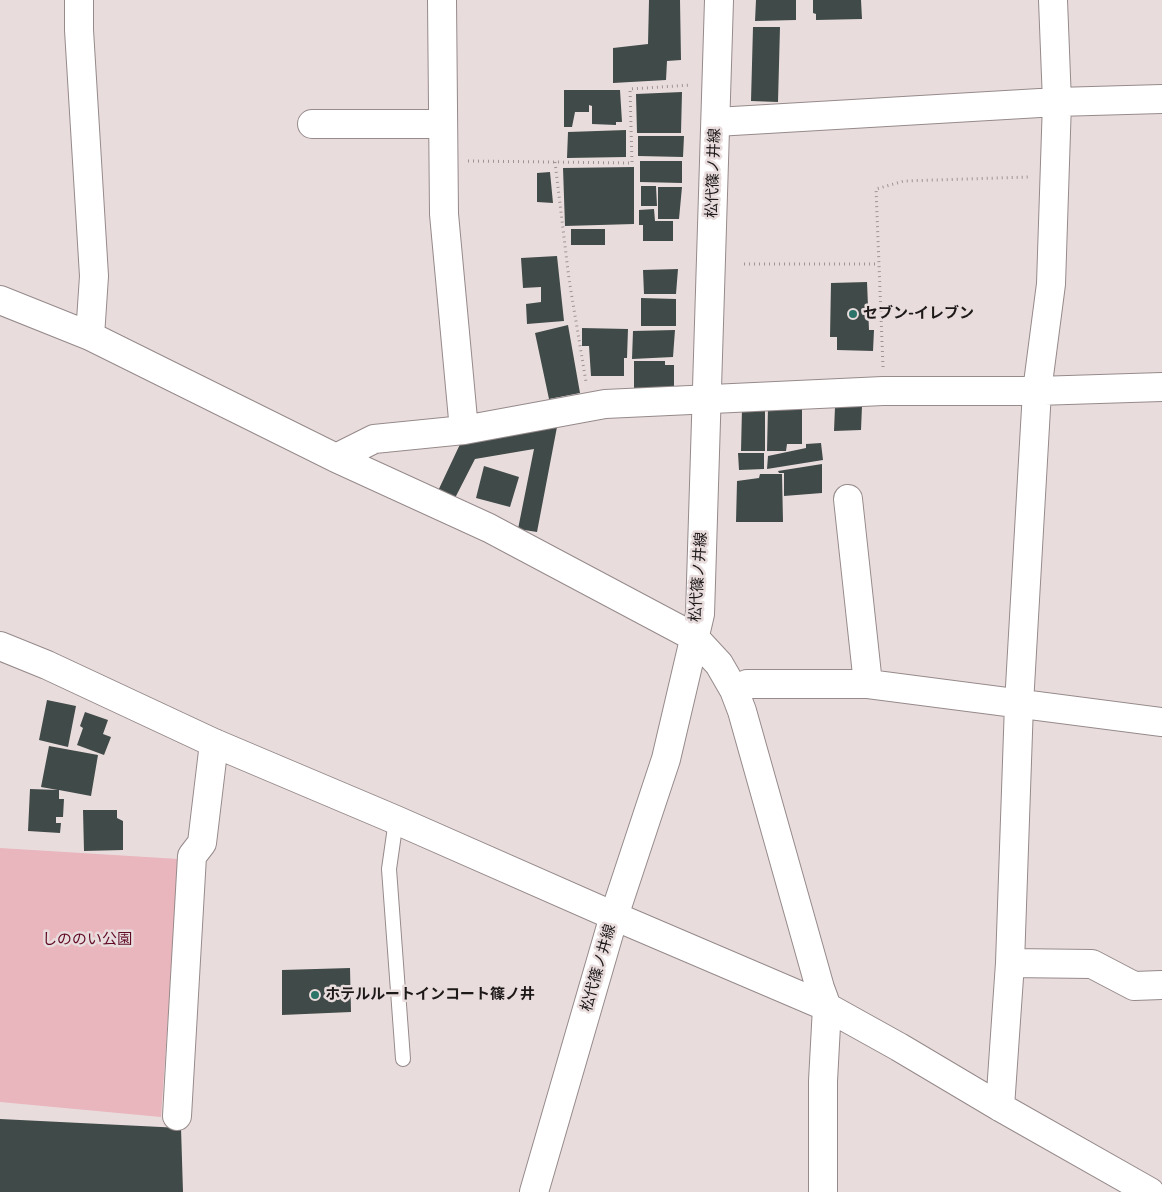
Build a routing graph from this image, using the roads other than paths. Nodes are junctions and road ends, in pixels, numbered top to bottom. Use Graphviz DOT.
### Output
graph roads {
  1 [pos="80,0"];
  2 [pos="442,0"];
  3 [pos="719,0"];
  4 [pos="1053,0"];
  5 [pos="1162,100"];
  6 [pos="1057,102"];
  7 [pos="716,122"];
  8 [pos="312,124"];
  9 [pos="443,124"];
  10 [pos="0,300"];
  11 [pos="90,336"];
  12 [pos="1162,387"];
  13 [pos="1037,391"];
  14 [pos="706,399"];
  15 [pos="464,430"];
  16 [pos="336,458"];
  17 [pos="848,499"];
  18 [pos="694,637"];
  19 [pos="0,646"];
  20 [pos="868,684"];
  21 [pos="734,690"];
  22 [pos="1019,704"];
  23 [pos="1162,722"];
  24 [pos="214,743"];
  25 [pos="396,820"];
  26 [pos="614,916"];
  27 [pos="1010,963"];
  28 [pos="1162,985"];
  29 [pos="827,1007"];
  30 [pos="404,1059"];
  31 [pos="1000,1108"];
  32 [pos="177,1116"];
  33 [pos="534,1192"];
  34 [pos="823,1192"];
  35 [pos="1150,1192"];
  1 -- 11 [label="street"];
  2 -- 9 [label="street"];
  3 -- 7 [label="street, 松代篠ノ井線"];
  4 -- 6 [label="street"];
  5 -- 6 [label="street"];
  6 -- 7 [label="street"];
  6 -- 13 [label="street"];
  7 -- 14 [label="street, 松代篠ノ井線"];
  8 -- 9 [label="street"];
  9 -- 15 [label="street"];
  10 -- 11 [label="street"];
  11 -- 16 [label="street"];
  12 -- 13 [label="street"];
  13 -- 14 [label="street"];
  13 -- 22 [label="street"];
  14 -- 15 [label="street"];
  14 -- 18 [label="street, 松代篠ノ井線"];
  15 -- 16 [label="street"];
  16 -- 18 [label="street"];
  17 -- 20 [label="street"];
  18 -- 21 [label="street"];
  18 -- 26 [label="street, 松代篠ノ井線"];
  19 -- 24 [label="street"];
  20 -- 21 [label="street"];
  20 -- 22 [label="street"];
  21 -- 29 [label="street"];
  22 -- 23 [label="street"];
  22 -- 27 [label="street"];
  24 -- 25 [label="street"];
  24 -- 32 [label="street"];
  25 -- 26 [label="street"];
  25 -- 30 [label="lane"];
  26 -- 29 [label="street"];
  26 -- 33 [label="street, 松代篠ノ井線"];
  27 -- 28 [label="street"];
  27 -- 31 [label="street"];
  29 -- 31 [label="street"];
  29 -- 34 [label="street"];
  31 -- 35 [label="street"];
}
